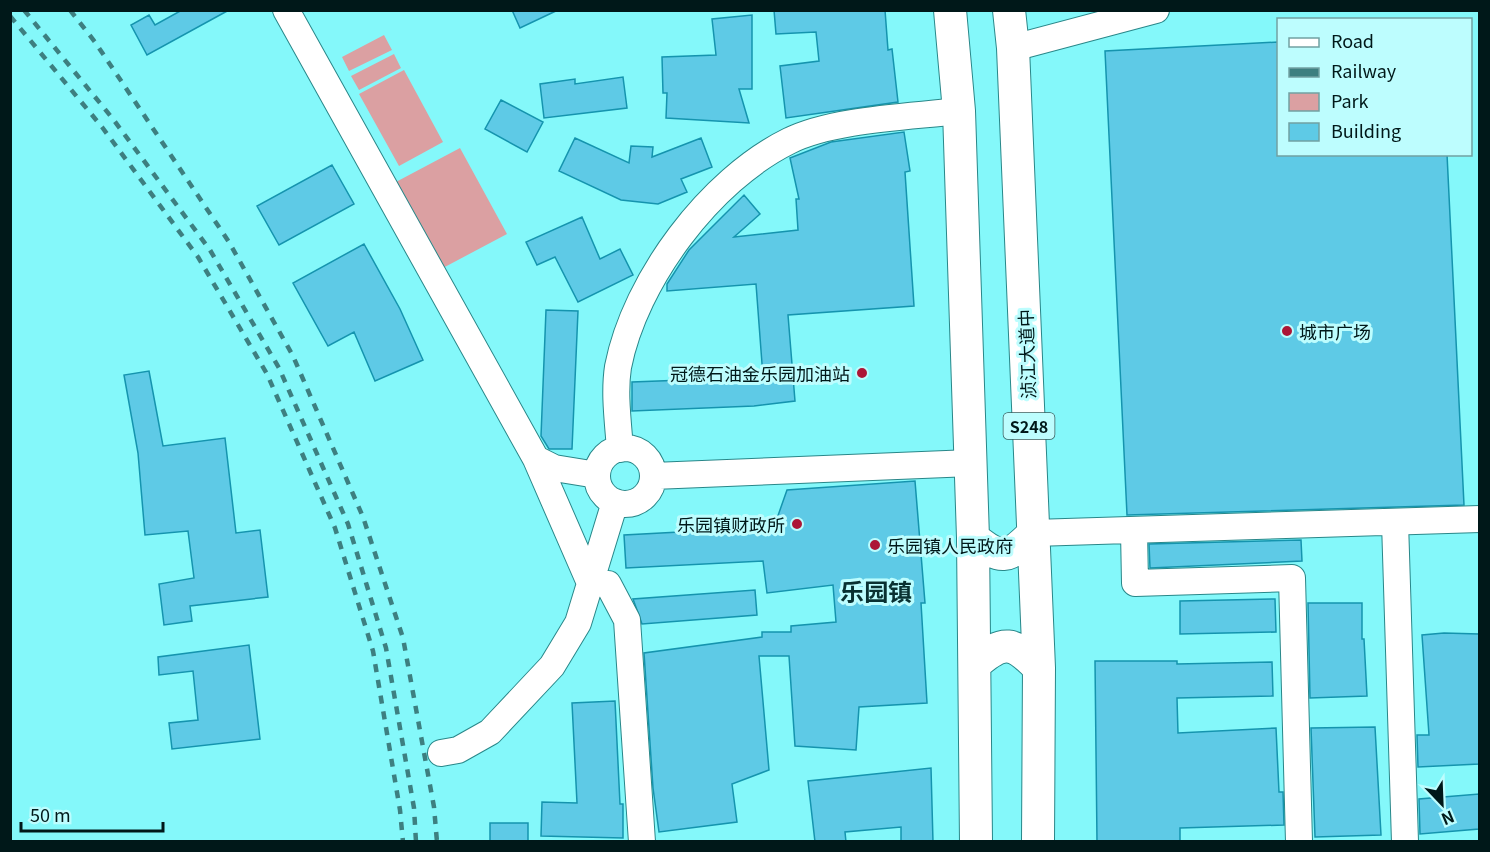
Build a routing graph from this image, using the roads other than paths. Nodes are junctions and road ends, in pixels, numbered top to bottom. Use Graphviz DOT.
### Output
graph roads {
  1 [pos="286,10"];
  2 [pos="950,10"];
  3 [pos="1009,10"];
  4 [pos="1156,10"];
  5 [pos="1012,48"];
  6 [pos="959,111"];
  7 [pos="620,449"];
  8 [pos="536,459"];
  9 [pos="970,463"];
  10 [pos="597,474"];
  11 [pos="653,476"];
  12 [pos="615,502"];
  13 [pos="1479,519"];
  14 [pos="1395,522"];
  15 [pos="1134,531"];
  16 [pos="1034,533"];
  17 [pos="973,538"];
  18 [pos="590,583"];
  19 [pos="975,664"];
  20 [pos="1039,668"];
  21 [pos="441,753"];
  22 [pos="642,842"];
  23 [pos="976,842"];
  24 [pos="1038,842"];
  25 [pos="1299,842"];
  26 [pos="1405,842"];
  1 -- 8 [label="street"];
  2 -- 6 [label="main road"];
  3 -- 5 [label="main road, 浈江大道中 / S248"];
  4 -- 5 [label="street"];
  5 -- 16 [label="main road, 浈江大道中 / S248"];
  6 -- 7 [label="street"];
  6 -- 9 [label="main road"];
  7 -- 10 [label="street"];
  7 -- 11 [label="street"];
  8 -- 10 [label="street"];
  8 -- 18 [label="street"];
  9 -- 11 [label="street"];
  9 -- 17 [label="main road"];
  10 -- 12 [label="street"];
  11 -- 12 [label="street"];
  12 -- 18 [label="street"];
  13 -- 14 [label="street"];
  14 -- 15 [label="street"];
  14 -- 26 [label="street"];
  15 -- 16 [label="street"];
  15 -- 25 [label="street"];
  16 -- 17 [label="main road"];
  16 -- 20 [label="main road, 浈江大道中 / S248"];
  17 -- 19 [label="main road"];
  18 -- 21 [label="street"];
  18 -- 22 [label="street"];
  19 -- 20 [label="main road"];
  19 -- 23 [label="main road"];
  20 -- 24 [label="main road, 浈江大道中 / S248"];
}
